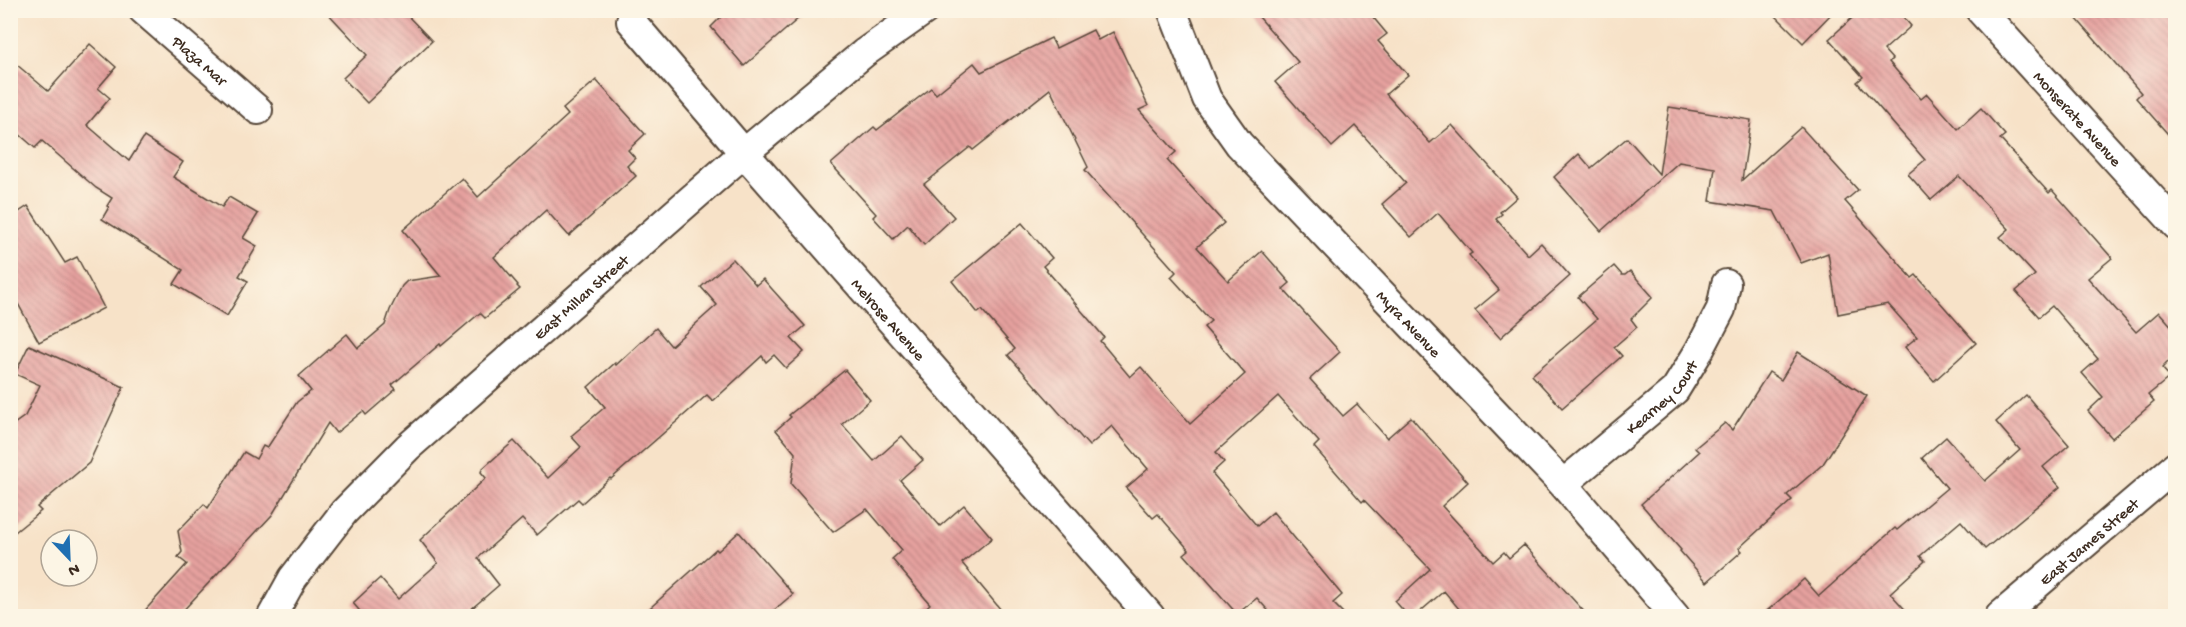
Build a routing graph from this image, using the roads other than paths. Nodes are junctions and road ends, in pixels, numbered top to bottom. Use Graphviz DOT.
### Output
graph roads {
  1 [pos="143,10"];
  2 [pos="925,10"];
  3 [pos="1172,10"];
  4 [pos="1980,10"];
  5 [pos="631,21"];
  6 [pos="258,110"];
  7 [pos="744,153"];
  8 [pos="2175,225"];
  9 [pos="1726,284"];
  10 [pos="2175,466"];
  11 [pos="1563,484"];
  12 [pos="272,616"];
  13 [pos="1150,616"];
  14 [pos="1675,616"];
  15 [pos="2000,616"];
  1 -- 6 [label="street, Plaza Mar"];
  2 -- 7 [label="street, East Millan Street"];
  3 -- 11 [label="street, Myra Avenue"];
  4 -- 8 [label="street, Monserate Avenue"];
  5 -- 7 [label="street, Melrose Avenue"];
  7 -- 12 [label="street, East Millan Street"];
  7 -- 13 [label="street, Melrose Avenue"];
  9 -- 11 [label="street, Kearney Court"];
  10 -- 15 [label="street, East James Street"];
  11 -- 14 [label="street, Myra Avenue"];
}
